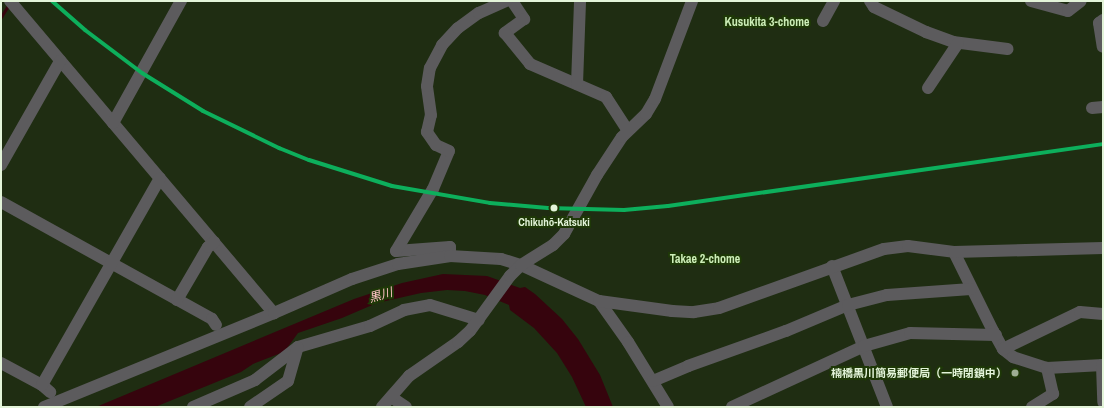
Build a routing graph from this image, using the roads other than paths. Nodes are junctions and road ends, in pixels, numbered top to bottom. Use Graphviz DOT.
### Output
graph roads {
  1 [pos="10,1"];
  2 [pos="182,1"];
  3 [pos="506,1"];
  4 [pos="512,1"];
  5 [pos="580,1"];
  6 [pos="692,1"];
  7 [pos="834,1"];
  8 [pos="870,1"];
  9 [pos="1031,1"];
  10 [pos="1081,1"];
  11 [pos="1103,20"];
  12 [pos="822,21"];
  13 [pos="958,43"];
  14 [pos="1103,47"];
  15 [pos="1008,49"];
  16 [pos="60,61"];
  17 [pos="577,84"];
  18 [pos="928,88"];
  19 [pos="114,123"];
  20 [pos="628,131"];
  21 [pos="1,165"];
  22 [pos="160,178"];
  23 [pos="1,202"];
  24 [pos="214,242"];
  25 [pos="1103,248"];
  26 [pos="954,252"];
  27 [pos="450,256"];
  28 [pos="110,264"];
  29 [pos="521,265"];
  30 [pos="832,266"];
  31 [pos="971,289"];
  32 [pos="177,300"];
  33 [pos="599,301"];
  34 [pos="848,305"];
  35 [pos="274,313"];
  36 [pos="1103,314"];
  37 [pos="482,316"];
  38 [pos="216,325"];
  39 [pos="996,335"];
  40 [pos="864,346"];
  41 [pos="298,347"];
  42 [pos="1004,349"];
  43 [pos="1,363"];
  44 [pos="1102,365"];
  45 [pos="1047,368"];
  46 [pos="653,381"];
  47 [pos="391,397"];
  48 [pos="1103,402"];
  49 [pos="44,407"];
  50 [pos="193,407"];
  51 [pos="250,407"];
  52 [pos="382,407"];
  53 [pos="406,407"];
  54 [pos="668,407"];
  55 [pos="732,407"];
  56 [pos="887,407"];
  57 [pos="1032,407"];
  1 -- 16 [label="street"];
  2 -- 19 [label="street"];
  3 -- 27 [label="street"];
  4 -- 17 [label="street"];
  5 -- 17 [label="street"];
  6 -- 20 [label="street"];
  7 -- 12 [label="street"];
  8 -- 13 [label="street"];
  9 -- 10 [label="street"];
  11 -- 14 [label="street"];
  13 -- 15 [label="street"];
  13 -- 18 [label="street"];
  16 -- 19 [label="street"];
  16 -- 21 [label="street"];
  17 -- 20 [label="street"];
  19 -- 22 [label="street"];
  20 -- 29 [label="street"];
  22 -- 24 [label="street"];
  22 -- 28 [label="street"];
  23 -- 28 [label="street"];
  24 -- 32 [label="street"];
  24 -- 35 [label="street"];
  25 -- 26 [label="street"];
  26 -- 30 [label="street"];
  26 -- 31 [label="street"];
  27 -- 29 [label="street"];
  27 -- 35 [label="street"];
  28 -- 32 [label="street"];
  28 -- 43 [label="street"];
  29 -- 33 [label="street"];
  29 -- 37 [label="street"];
  30 -- 33 [label="street"];
  30 -- 34 [label="street"];
  31 -- 34 [label="street"];
  31 -- 39 [label="street"];
  32 -- 38 [label="street"];
  33 -- 46 [label="street"];
  34 -- 40 [label="street"];
  34 -- 46 [label="street"];
  35 -- 49 [label="street"];
  36 -- 42 [label="street"];
  37 -- 41 [label="street"];
  37 -- 47 [label="street"];
  39 -- 40 [label="street"];
  39 -- 42 [label="street"];
  40 -- 55 [label="street"];
  40 -- 56 [label="street"];
  41 -- 50 [label="street"];
  41 -- 51 [label="street"];
  42 -- 45 [label="street"];
  44 -- 45 [label="street"];
  44 -- 48 [label="street"];
  45 -- 57 [label="street"];
  46 -- 54 [label="street"];
  47 -- 52 [label="street"];
  47 -- 53 [label="street"];
}
